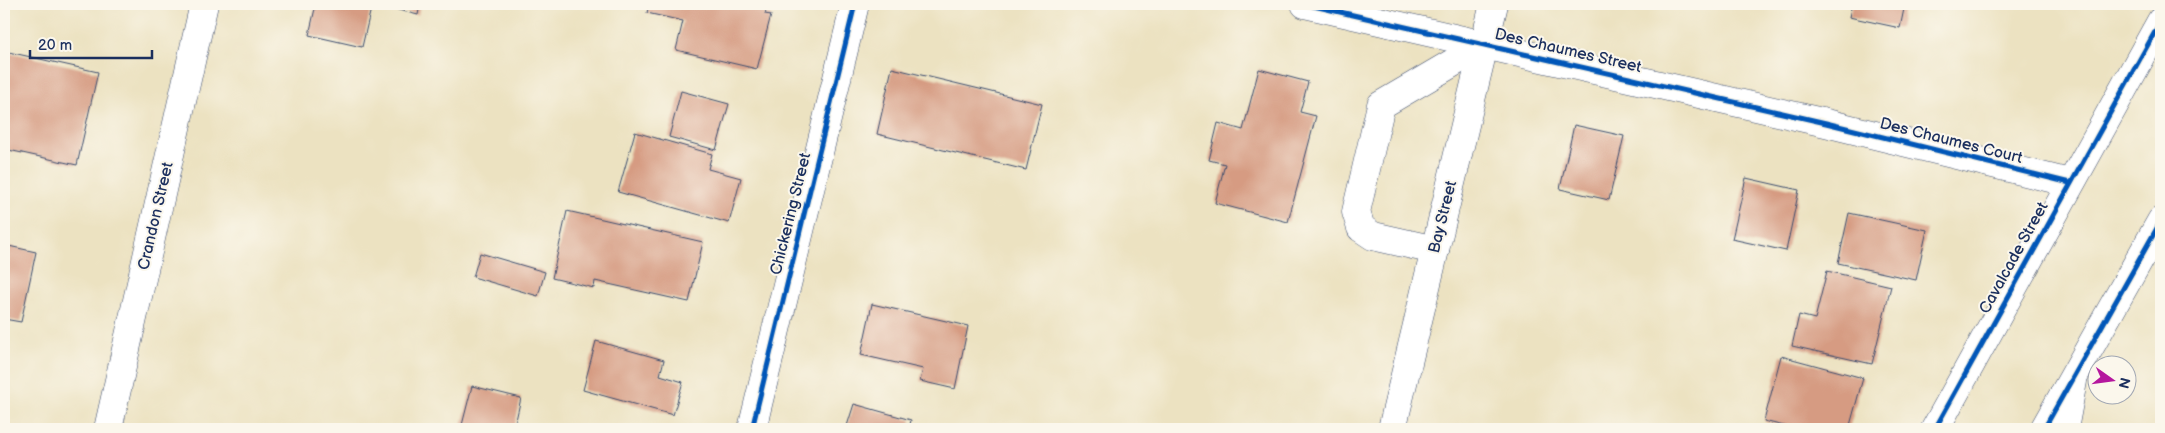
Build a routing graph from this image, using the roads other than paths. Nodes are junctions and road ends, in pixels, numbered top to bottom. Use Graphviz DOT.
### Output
graph roads {
  1 [pos="204,4"];
  2 [pos="855,4"];
  3 [pos="1305,4"];
  4 [pos="1494,4"];
  5 [pos="2161,21"];
  6 [pos="1485,44"];
  7 [pos="1826,124"];
  8 [pos="2070,183"];
  9 [pos="2161,220"];
  10 [pos="1435,250"];
  11 [pos="2073,377"];
  12 [pos="108,429"];
  13 [pos="752,429"];
  14 [pos="1392,429"];
  15 [pos="1935,429"];
  16 [pos="2044,429"];
  17 [pos="2064,429"];
  1 -- 12 [label="street, Crandon Street"];
  2 -- 13 [label="street, Chickering Street"];
  3 -- 6 [label="street, Des Chaumes Street"];
  4 -- 6 [label="street, Bay Street"];
  5 -- 8 [label="street, Cavalcade Street"];
  6 -- 7 [label="street, Des Chaumes Street"];
  6 -- 10 [label="street, Bay Street"];
  6 -- 10 [label="street"];
  7 -- 8 [label="street, Des Chaumes Court"];
  8 -- 15 [label="street, Cavalcade Street"];
  9 -- 11 [label="street"];
  10 -- 14 [label="street, Bay Street"];
  11 -- 16 [label="street"];
  11 -- 17 [label="street"];
}
